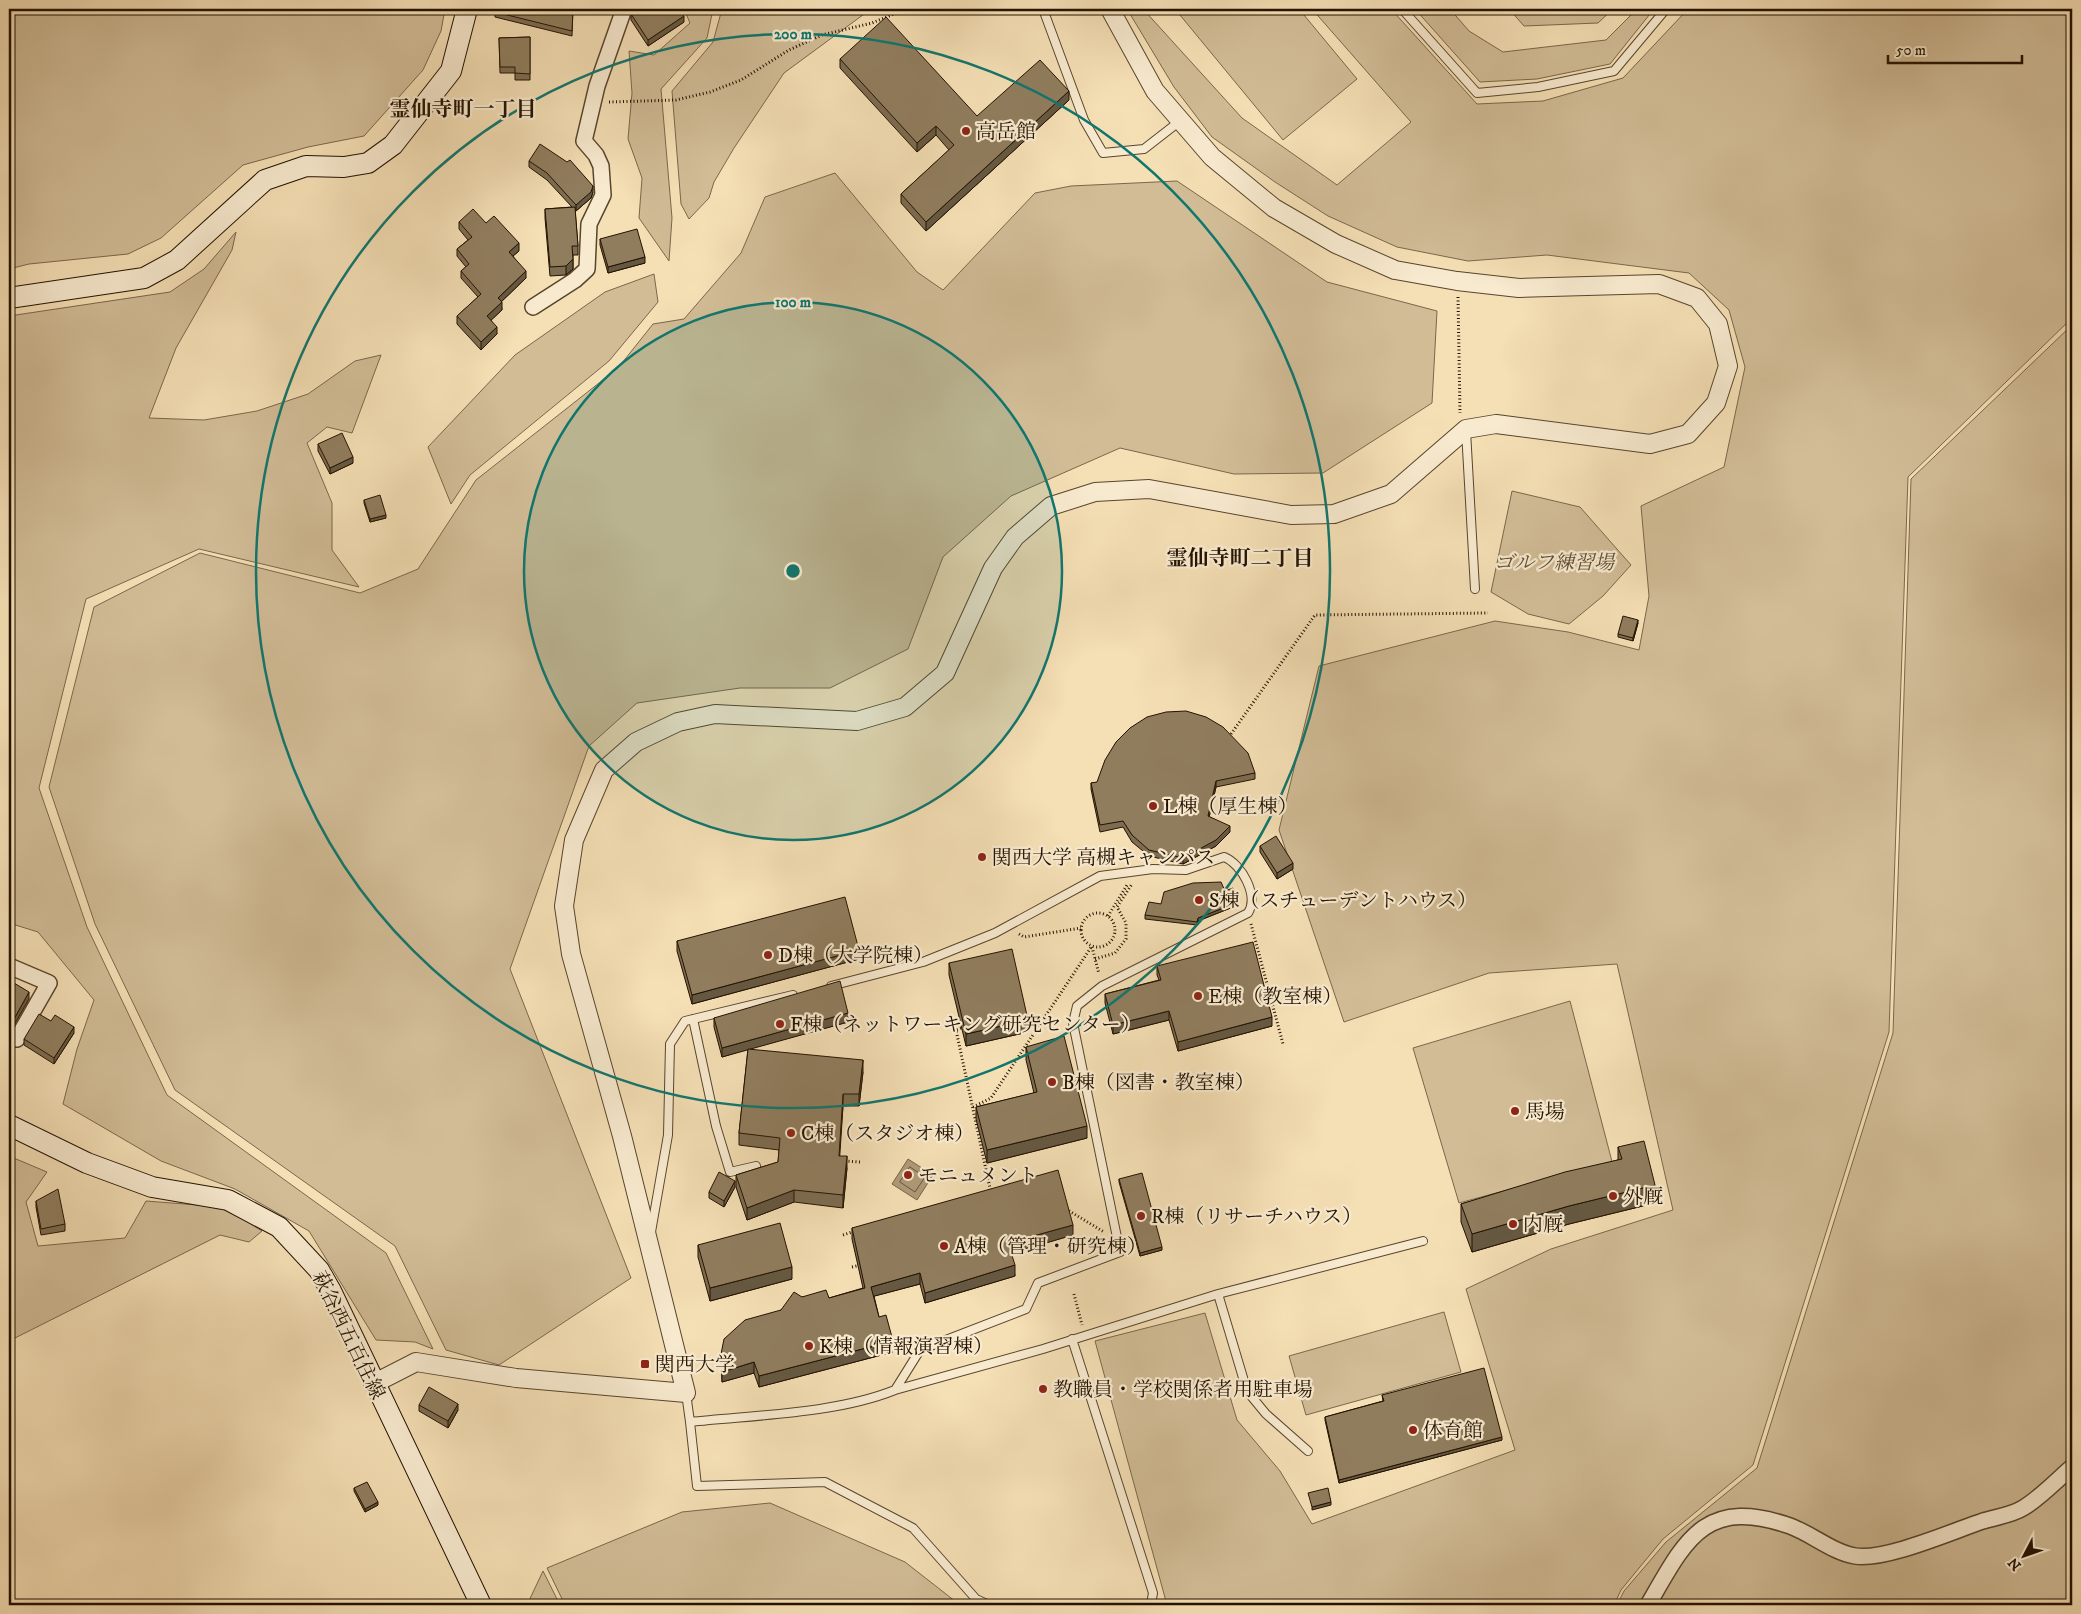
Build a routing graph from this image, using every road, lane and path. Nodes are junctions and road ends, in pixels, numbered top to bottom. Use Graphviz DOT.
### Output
graph roads {
  1 [pos="467,9"];
  2 [pos="624,9"];
  3 [pos="906,9"];
  4 [pos="1043,9"];
  5 [pos="1110,9"];
  6 [pos="1402,9"];
  7 [pos="1666,9"];
  8 [pos="594,102"];
  9 [pos="1180,121"];
  10 [pos="1457,281"];
  11 [pos="9,298"];
  12 [pos="533,307"];
  13 [pos="1463,424"];
  14 [pos="1475,589"];
  15 [pos="1488,612"];
  16 [pos="1231,734"];
  17 [pos="1140,870"];
  18 [pos="1248,913"];
  19 [pos="1005,927"];
  20 [pos="1081,928"];
  21 [pos="1092,946"];
  22 [pos="1095,959"];
  23 [pos="9,966"];
  24 [pos="1102,986"];
  25 [pos="824,988"];
  26 [pos="805,992"];
  27 [pos="693,1019"];
  28 [pos="962,1028"];
  29 [pos="17,1040"];
  30 [pos="1284,1044"];
  31 [pos="973,1107"];
  32 [pos="9,1125"];
  33 [pos="843,1161"];
  34 [pos="860,1162"];
  35 [pos="756,1166"];
  36 [pos="992,1199"];
  37 [pos="1066,1209"];
  38 [pos="852,1232"];
  39 [pos="843,1235"];
  40 [pos="1118,1241"];
  41 [pos="1423,1241"];
  42 [pos="649,1244"];
  43 [pos="866,1264"];
  44 [pos="852,1268"];
  45 [pos="1074,1294"];
  46 [pos="1218,1294"];
  47 [pos="1085,1335"];
  48 [pos="1072,1339"];
  49 [pos="374,1384"];
  50 [pos="895,1390"];
  51 [pos="686,1393"];
  52 [pos="690,1422"];
  53 [pos="1308,1451"];
  54 [pos="2072,1467"];
  55 [pos="481,1605"];
  56 [pos="989,1605"];
  57 [pos="1148,1605"];
  58 [pos="1648,1605"];
  1 -- 11 [label="main road"];
  2 -- 8 [label="street"];
  3 -- 8 [label="path"];
  4 -- 9 [label="lane"];
  5 -- 9 [label="street"];
  6 -- 7 [label="lane"];
  8 -- 12 [label="street"];
  9 -- 10 [label="street"];
  10 -- 13 [label="path"];
  10 -- 13 [label="street"];
  13 -- 14 [label="lane"];
  13 -- 42 [label="street"];
  15 -- 16 [label="path"];
  17 -- 18 [label="lane"];
  17 -- 19 [label="lane"];
  17 -- 22 [label="path"];
  18 -- 24 [label="lane"];
  18 -- 30 [label="path"];
  19 -- 20 [label="path"];
  19 -- 25 [label="lane"];
  20 -- 21 [label="path"];
  20 -- 21 [label="path"];
  21 -- 22 [label="path"];
  21 -- 31 [label="path"];
  22 -- 24 [label="path"];
  23 -- 29 [label="street"];
  24 -- 40 [label="lane"];
  26 -- 27 [label="lane"];
  27 -- 35 [label="lane"];
  27 -- 42 [label="lane"];
  28 -- 31 [label="path"];
  31 -- 36 [label="path"];
  32 -- 49 [label="main road, 萩谷西五百住線"];
  33 -- 34 [label="path"];
  37 -- 40 [label="path"];
  38 -- 39 [label="path"];
  40 -- 50 [label="lane"];
  41 -- 46 [label="lane"];
  42 -- 51 [label="street"];
  43 -- 44 [label="path"];
  45 -- 47 [label="path"];
  46 -- 47 [label="lane"];
  46 -- 53 [label="lane"];
  47 -- 48 [label="lane"];
  48 -- 50 [label="lane"];
  48 -- 57 [label="lane"];
  49 -- 51 [label="street"];
  49 -- 55 [label="main road, 萩谷西五百住線"];
  50 -- 52 [label="lane"];
  51 -- 52 [label="lane"];
  52 -- 56 [label="lane"];
  54 -- 58 [label="street"];
}
